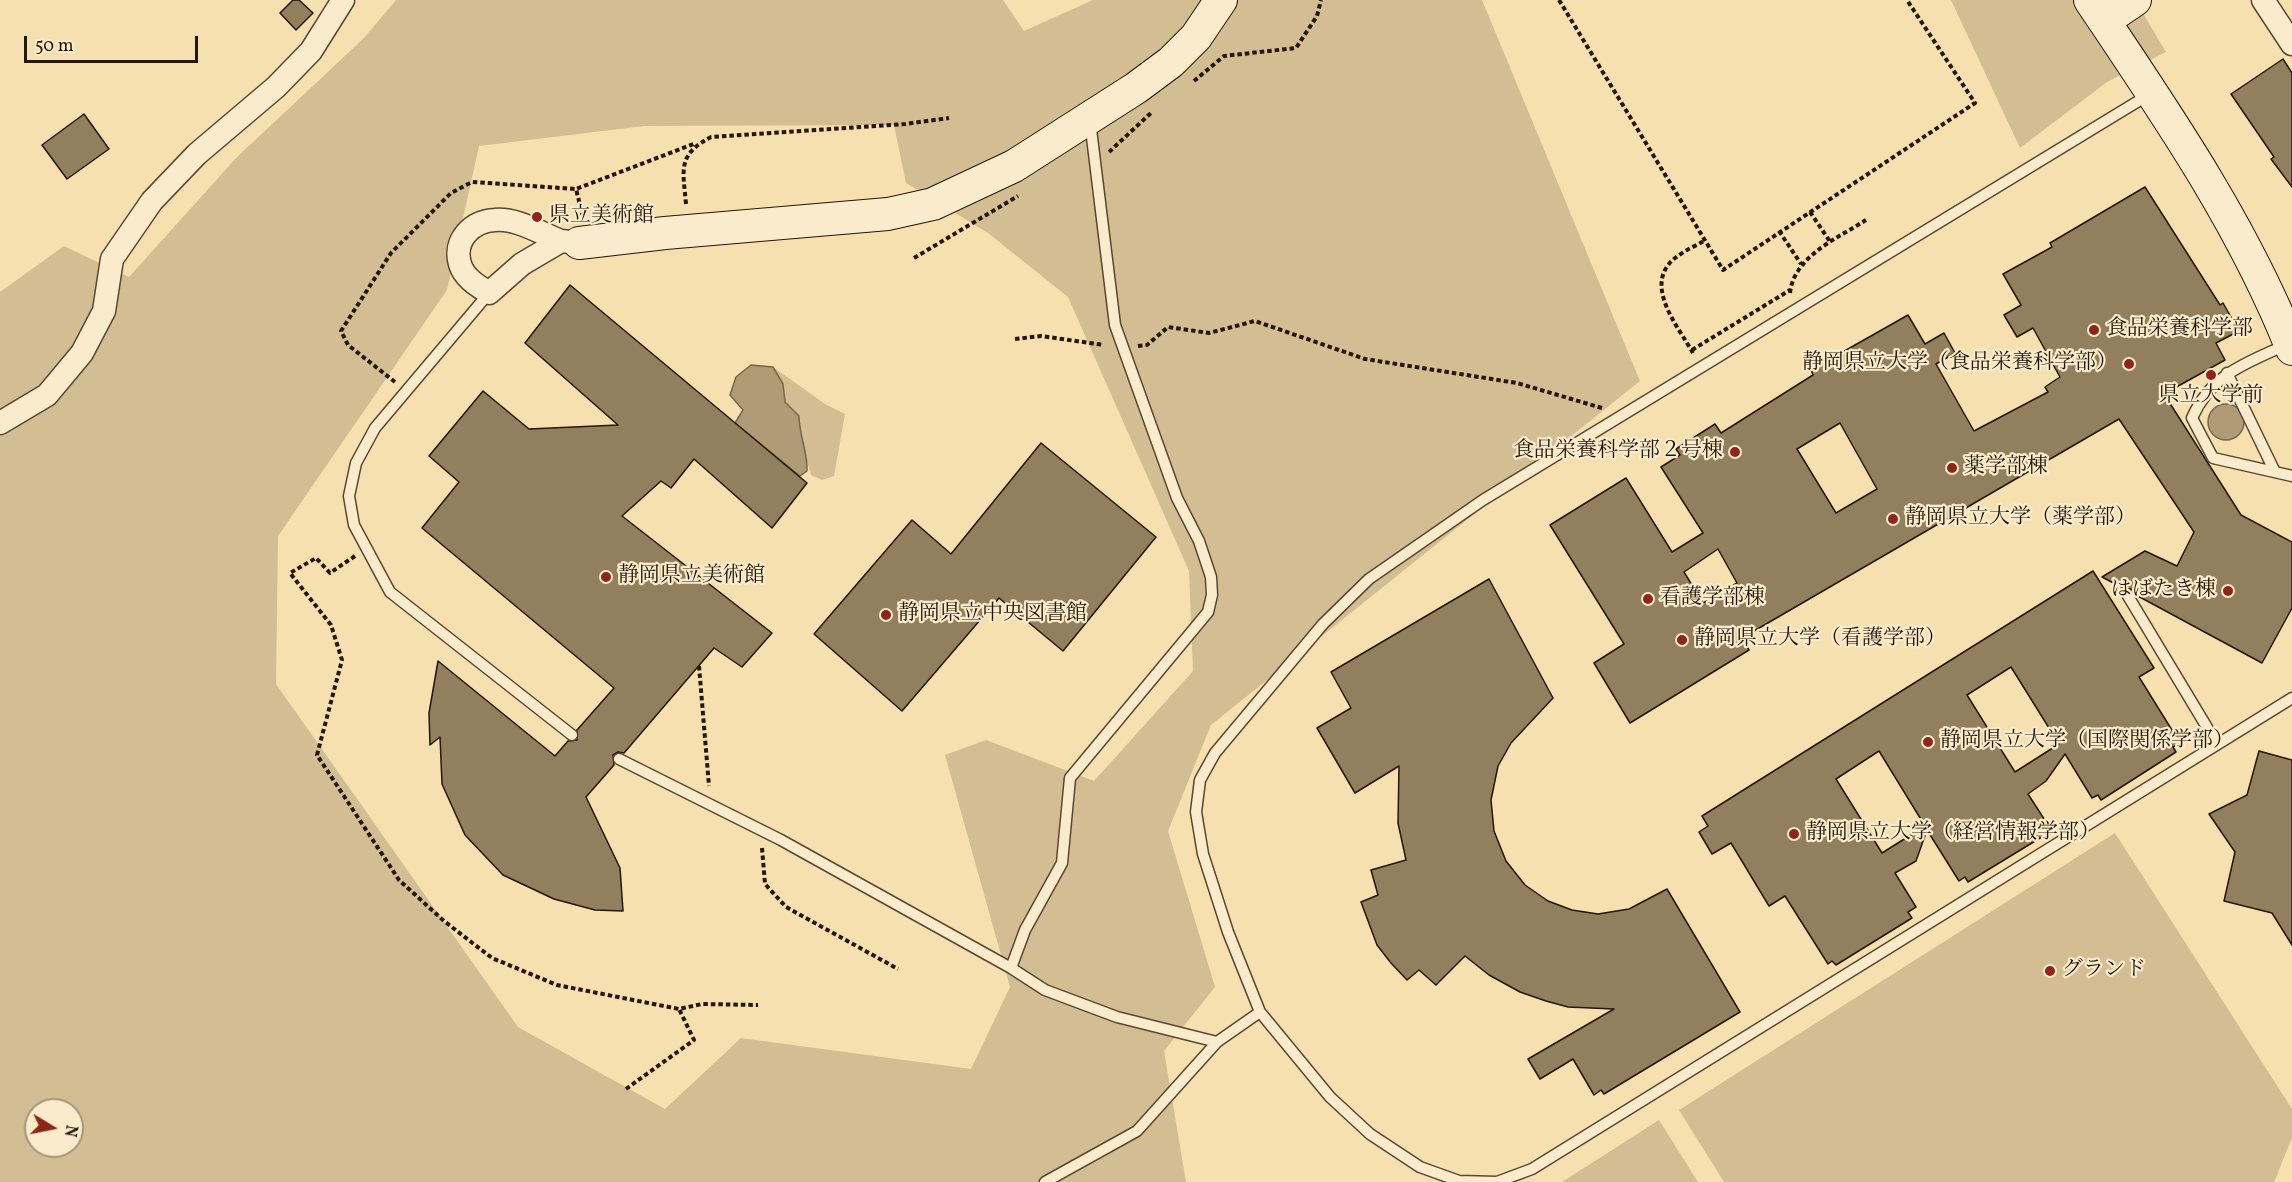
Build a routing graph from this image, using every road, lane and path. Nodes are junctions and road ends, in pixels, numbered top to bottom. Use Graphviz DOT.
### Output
graph roads {
  1 [pos="343,0"];
  2 [pos="1221,0"];
  3 [pos="1321,0"];
  4 [pos="1559,0"];
  5 [pos="1907,0"];
  6 [pos="2135,0"];
  7 [pos="2263,0"];
  8 [pos="2097,10"];
  9 [pos="2292,44"];
  10 [pos="1188,84"];
  11 [pos="2153,92"];
  12 [pos="1154,110"];
  13 [pos="1090,117"];
  14 [pos="949,118"];
  15 [pos="711,137"];
  16 [pos="1095,163"];
  17 [pos="576,189"];
  18 [pos="1022,193"];
  19 [pos="1810,212"];
  20 [pos="1866,220"];
  21 [pos="688,231"];
  22 [pos="1779,231"];
  23 [pos="574,234"];
  24 [pos="1704,241"];
  25 [pos="1830,243"];
  26 [pos="914,258"];
  27 [pos="1801,264"];
  28 [pos="1790,290"];
  29 [pos="489,293"];
  30 [pos="1788,314"];
  31 [pos="1016,339"];
  32 [pos="2291,346"];
  33 [pos="1122,347"];
  34 [pos="1692,350"];
  35 [pos="1701,367"];
  36 [pos="2227,372"];
  37 [pos="406,390"];
  38 [pos="1623,415"];
  39 [pos="0,423"];
  40 [pos="2275,472"];
  41 [pos="2292,476"];
  42 [pos="365,549"];
  43 [pos="2128,596"];
  44 [pos="699,666"];
  45 [pos="2292,698"];
  46 [pos="572,735"];
  47 [pos="2217,744"];
  48 [pos="619,759"];
  49 [pos="710,805"];
  50 [pos="768,834"];
  51 [pos="1011,968"];
  52 [pos="898,969"];
  53 [pos="758,1005"];
  54 [pos="679,1009"];
  55 [pos="1260,1012"];
  56 [pos="1217,1042"];
  57 [pos="626,1089"];
  58 [pos="1045,1182"];
  1 -- 39 [label="street"];
  2 -- 13 [label="street"];
  3 -- 10 [label="path"];
  4 -- 24 [label="path"];
  5 -- 19 [label="path"];
  6 -- 8 [label="street"];
  7 -- 9 [label="street"];
  8 -- 11 [label="street"];
  11 -- 30 [label="lane"];
  11 -- 32 [label="street"];
  12 -- 16 [label="path"];
  13 -- 16 [label="lane"];
  13 -- 21 [label="street"];
  14 -- 15 [label="path"];
  15 -- 17 [label="path"];
  15 -- 21 [label="path"];
  16 -- 33 [label="lane"];
  17 -- 23 [label="path"];
  17 -- 37 [label="path"];
  18 -- 26 [label="path"];
  19 -- 22 [label="path"];
  19 -- 25 [label="path"];
  20 -- 25 [label="path"];
  21 -- 23 [label="street"];
  22 -- 24 [label="path"];
  22 -- 27 [label="path"];
  23 -- 29 [label="street"];
  23 -- 29 [label="street"];
  24 -- 34 [label="path"];
  25 -- 27 [label="path"];
  27 -- 28 [label="path"];
  28 -- 30 [label="path"];
  28 -- 34 [label="path"];
  29 -- 37 [label="lane"];
  30 -- 35 [label="lane"];
  31 -- 33 [label="path"];
  32 -- 36 [label="lane"];
  33 -- 38 [label="path"];
  33 -- 51 [label="lane"];
  34 -- 35 [label="path"];
  35 -- 38 [label="lane"];
  36 -- 40 [label="lane"];
  36 -- 40 [label="lane"];
  37 -- 42 [label="lane"];
  38 -- 55 [label="lane"];
  40 -- 41 [label="lane"];
  42 -- 46 [label="lane"];
  42 -- 54 [label="path"];
  43 -- 47 [label="lane"];
  44 -- 49 [label="path"];
  45 -- 47 [label="lane"];
  47 -- 55 [label="lane"];
  48 -- 49 [label="lane"];
  49 -- 50 [label="lane"];
  50 -- 51 [label="lane"];
  50 -- 52 [label="path"];
  51 -- 56 [label="lane"];
  53 -- 54 [label="path"];
  54 -- 57 [label="path"];
  55 -- 56 [label="lane"];
  56 -- 58 [label="lane"];
}
